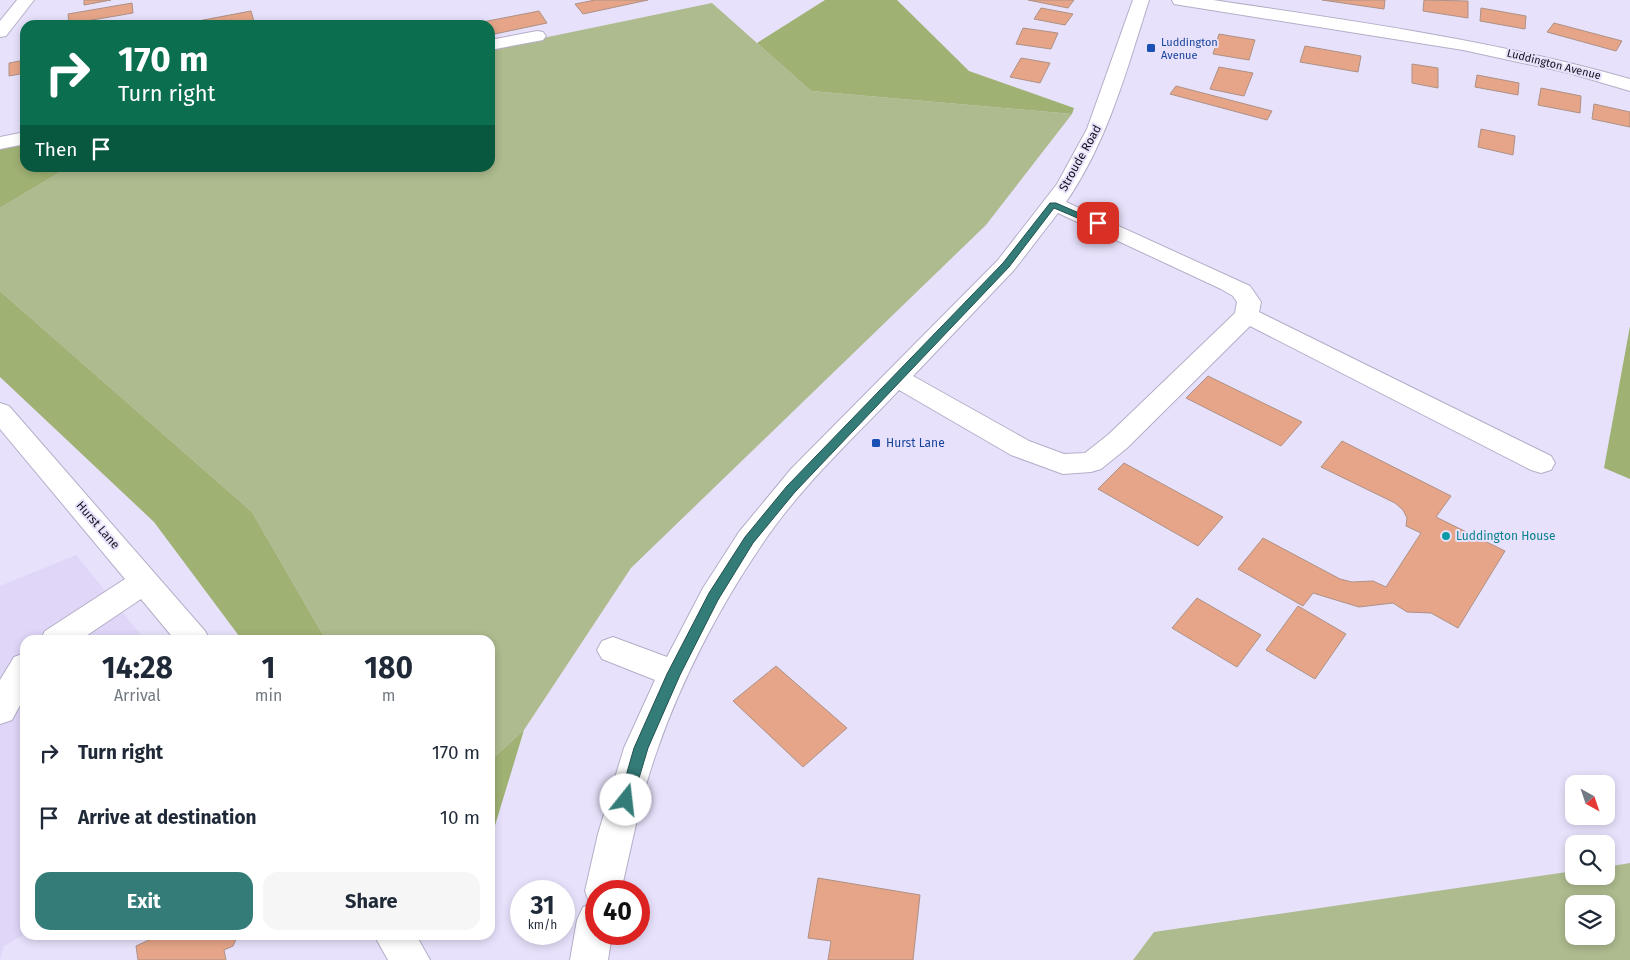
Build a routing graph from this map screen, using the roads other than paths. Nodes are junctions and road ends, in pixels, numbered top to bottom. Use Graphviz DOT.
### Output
graph roads {
  1 [pos="26,0"];
  2 [pos="1141,0"];
  3 [pos="1180,0"];
  4 [pos="0,32"];
  5 [pos="537,36"];
  6 [pos="495,44"];
  7 [pos="1630,85"];
  8 [pos="20,139"];
  9 [pos="0,143"];
  10 [pos="1053,204"];
  11 [pos="1247,315"];
  12 [pos="897,378"];
  13 [pos="0,412"];
  14 [pos="1541,463"];
  15 [pos="145,581"];
  16 [pos="64,635"];
  17 [pos="190,635"];
  18 [pos="613,650"];
  19 [pos="20,663"];
  20 [pos="0,673"];
  21 [pos="674,674"];
  22 [pos="20,675"];
  23 [pos="0,710"];
  24 [pos="606,880"];
  25 [pos="397,940"];
  26 [pos="592,945"];
  27 [pos="411,960"];
  28 [pos="589,960"];
  1 -- 4 [label="street"];
  2 -- 10 [label="street, Stroude Road"];
  3 -- 7 [label="street, Luddington Avenue"];
  5 -- 6 [label="street"];
  8 -- 9 [label="street"];
  10 -- 11 [label="street"];
  10 -- 12 [label="street, Stroude Road"];
  11 -- 12 [label="street"];
  11 -- 14 [label="street"];
  12 -- 21 [label="street, Stroude Road"];
  13 -- 15 [label="street, Hurst Lane"];
  15 -- 16 [label="street"];
  15 -- 17 [label="street, Hurst Lane"];
  18 -- 21 [label="street"];
  19 -- 20 [label="street"];
  21 -- 24 [label="street, Stroude Road"];
  22 -- 23 [label="street"];
  25 -- 27 [label="street"];
  26 -- 28 [label="street"];
}
